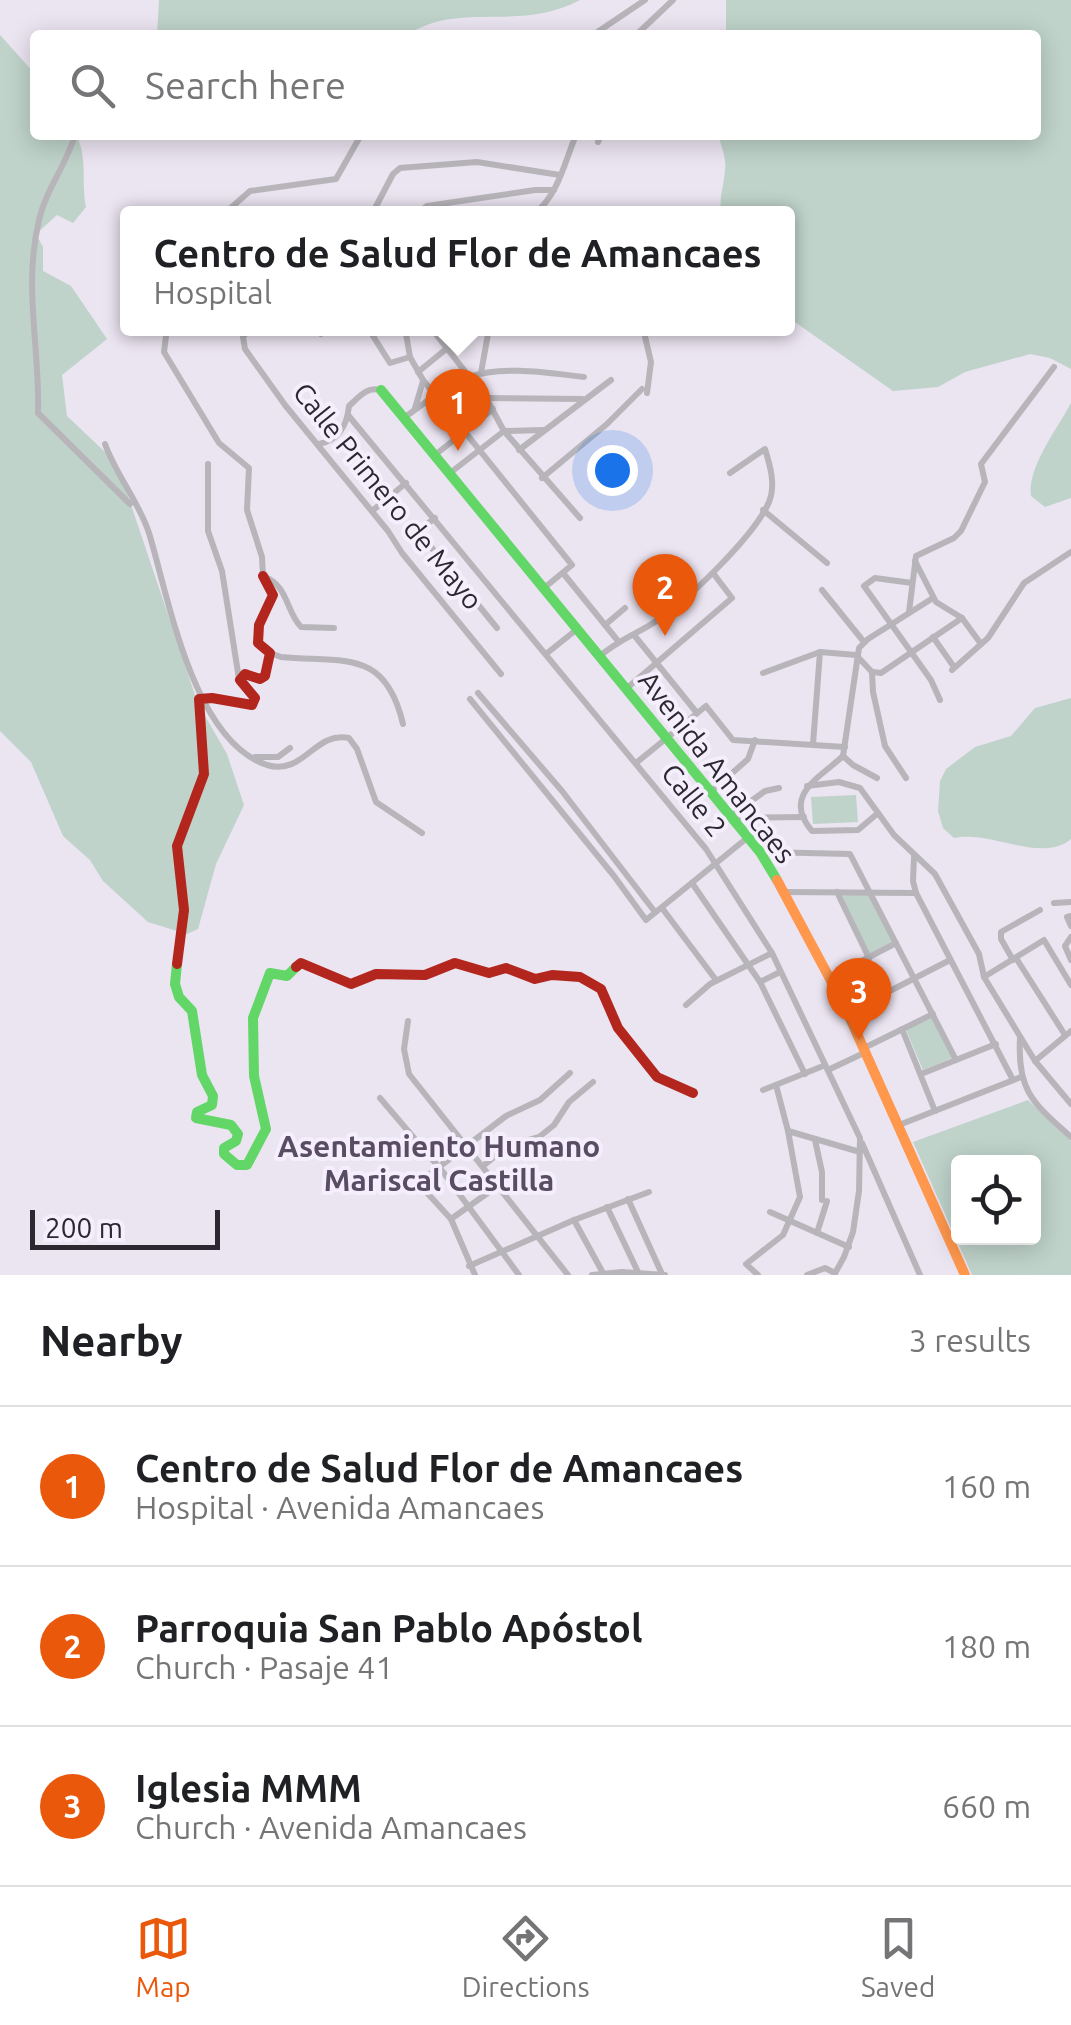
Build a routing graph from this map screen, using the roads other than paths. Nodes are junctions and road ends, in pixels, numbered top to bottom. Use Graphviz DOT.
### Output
graph roads {
  1 [pos="645,0"];
  2 [pos="673,0"];
  3 [pos="600,30"];
  4 [pos="641,30"];
  5 [pos="74,140"];
  6 [pos="358,140"];
  7 [pos="574,140"];
  8 [pos="560,175"];
  9 [pos="554,190"];
  10 [pos="233,206"];
  11 [pos="376,206"];
  12 [pos="427,206"];
  13 [pos="544,206"];
  14 [pos="166,336"];
  15 [pos="244,336"];
  16 [pos="373,336"];
  17 [pos="406,336"];
  18 [pos="436,336"];
  19 [pos="463,336"];
  20 [pos="480,336"];
  21 [pos="487,336"];
  22 [pos="645,336"];
  23 [pos="486,343"];
  24 [pos="446,350"];
  25 [pos="410,358"];
  26 [pos="1054,367"];
  27 [pos="481,372"];
  28 [pos="467,375"];
  29 [pos="421,376"];
  30 [pos="584,377"];
  31 [pos="611,380"];
  32 [pos="382,390"];
  33 [pos="435,394"];
  34 [pos="486,398"];
  35 [pos="584,399"];
  36 [pos="493,408"];
  37 [pos="410,413"];
  38 [pos="348,414"];
  39 [pos="544,430"];
  40 [pos="504,431"];
  41 [pos="464,432"];
  42 [pos="105,444"];
  43 [pos="319,444"];
  44 [pos="478,450"];
  45 [pos="519,450"];
  46 [pos="436,455"];
  47 [pos="208,464"];
  48 [pos="450,473"];
  49 [pos="730,473"];
  50 [pos="542,479"];
  51 [pos="406,483"];
  52 [pos="763,510"];
  53 [pos="372,511"];
  54 [pos="138,512"];
  55 [pos="436,518"];
  56 [pos="580,518"];
  57 [pos="1071,552"];
  58 [pos="915,560"];
  59 [pos="826,563"];
  60 [pos="562,572"];
  61 [pos="713,573"];
  62 [pos="263,576"];
  63 [pos="912,583"];
  64 [pos="544,588"];
  65 [pos="822,590"];
  66 [pos="933,598"];
  67 [pos="625,608"];
  68 [pos="909,613"];
  69 [pos="962,618"];
  70 [pos="605,624"];
  71 [pos="890,624"];
  72 [pos="334,628"];
  73 [pos="497,628"];
  74 [pos="578,629"];
  75 [pos="634,635"];
  76 [pos="933,637"];
  77 [pos="618,640"];
  78 [pos="864,642"];
  79 [pos="981,644"];
  80 [pos="820,652"];
  81 [pos="270,653"];
  82 [pos="911,653"];
  83 [pos="546,654"];
  84 [pos="856,655"];
  85 [pos="600,656"];
  86 [pos="656,662"];
  87 [pos="872,672"];
  88 [pos="764,673"];
  89 [pos="501,674"];
  90 [pos="240,680"];
  91 [pos="626,688"];
  92 [pos="478,692"];
  93 [pos="201,697"];
  94 [pos="470,700"];
  95 [pos="940,700"];
  96 [pos="696,713"];
  97 [pos="403,724"];
  98 [pos="667,738"];
  99 [pos="755,740"];
  100 [pos="813,744"];
  101 [pos="845,747"];
  102 [pos="290,748"];
  103 [pos="249,756"];
  104 [pos="843,756"];
  105 [pos="636,763"];
  106 [pos="877,778"];
  107 [pos="906,778"];
  108 [pos="807,786"];
  109 [pos="779,788"];
  110 [pos="712,791"];
  111 [pos="878,813"];
  112 [pos="733,816"];
  113 [pos="804,817"];
  114 [pos="422,833"];
  115 [pos="749,836"];
  116 [pos="760,852"];
  117 [pos="914,856"];
  118 [pos="716,866"];
  119 [pos="692,882"];
  120 [pos="786,892"];
  121 [pos="837,892"];
  122 [pos="870,892"];
  123 [pos="916,893"];
  124 [pos="1071,902"];
  125 [pos="1054,903"];
  126 [pos="658,910"];
  127 [pos="1040,910"];
  128 [pos="1071,916"];
  129 [pos="1071,926"];
  130 [pos="1071,937"];
  131 [pos="896,943"];
  132 [pos="772,952"];
  133 [pos="868,958"];
  134 [pos="1014,959"];
  135 [pos="950,960"];
  136 [pos="1071,960"];
  137 [pos="750,964"];
  138 [pos="780,972"];
  139 [pos="984,976"];
  140 [pos="832,977"];
  141 [pos="915,978"];
  142 [pos="716,980"];
  143 [pos="1070,980"];
  144 [pos="760,982"];
  145 [pos="686,1006"];
  146 [pos="848,1012"];
  147 [pos="933,1014"];
  148 [pos="408,1021"];
  149 [pos="902,1029"];
  150 [pos="1068,1033"];
  151 [pos="1020,1036"];
  152 [pos="996,1044"];
  153 [pos="865,1050"];
  154 [pos="1032,1057"];
  155 [pos="956,1060"];
  156 [pos="1018,1062"];
  157 [pos="826,1068"];
  158 [pos="570,1074"];
  159 [pos="805,1074"];
  160 [pos="921,1074"];
  161 [pos="1017,1078"];
  162 [pos="593,1082"];
  163 [pos="776,1085"];
  164 [pos="763,1090"];
  165 [pos="693,1093"];
  166 [pos="380,1098"];
  167 [pos="1071,1104"];
  168 [pos="935,1111"];
  169 [pos="899,1125"];
  170 [pos="788,1131"];
  171 [pos="1071,1137"];
  172 [pos="860,1138"];
  173 [pos="815,1140"];
  174 [pos="466,1146"];
  175 [pos="860,1152"];
  176 [pos="483,1166"];
  177 [pos="439,1167"];
  178 [pos="499,1185"];
  179 [pos="649,1192"];
  180 [pos="628,1198"];
  181 [pos="607,1207"];
  182 [pos="470,1208"];
  183 [pos="770,1212"];
  184 [pos="451,1219"];
  185 [pos="574,1220"];
  186 [pos="790,1220"];
  187 [pos="817,1233"];
  188 [pos="538,1235"];
  189 [pos="849,1247"];
  190 [pos="501,1252"];
  191 [pos="469,1266"];
  192 [pos="638,1272"];
  193 [pos="604,1273"];
  194 [pos="664,1274"];
  195 [pos="834,1274"];
  196 [pos="961,1274"];
  197 [pos="475,1275"];
  198 [pos="519,1275"];
  199 [pos="568,1275"];
  200 [pos="592,1275"];
  201 [pos="758,1275"];
  202 [pos="807,1275"];
  203 [pos="920,1275"];
  1 -- 3 [label="street"];
  2 -- 4 [label="street"];
  5 -- 54 [label="street"];
  6 -- 10 [label="street"];
  7 -- 8 [label="street"];
  8 -- 9 [label="street"];
  8 -- 11 [label="street"];
  9 -- 12 [label="street"];
  9 -- 13 [label="street"];
  14 -- 62 [label="street"];
  15 -- 43 [label="street, Calle Primero de Mayo"];
  16 -- 25 [label="street"];
  17 -- 25 [label="street"];
  18 -- 24 [label="street"];
  19 -- 24 [label="street"];
  20 -- 23 [label="street"];
  21 -- 23 [label="street"];
  22 -- 50 [label="street"];
  23 -- 27 [label="street"];
  24 -- 28 [label="street"];
  24 -- 29 [label="street"];
  25 -- 29 [label="street"];
  26 -- 58 [label="street"];
  27 -- 28 [label="street"];
  27 -- 30 [label="street"];
  28 -- 33 [label="street"];
  28 -- 34 [label="street"];
  29 -- 33 [label="street"];
  29 -- 37 [label="street"];
  31 -- 35 [label="street"];
  32 -- 37 [label="street, Avenida Amancaes"];
  32 -- 38 [label="street"];
  33 -- 37 [label="street"];
  33 -- 41 [label="street"];
  34 -- 35 [label="street"];
  34 -- 36 [label="street"];
  35 -- 39 [label="street"];
  36 -- 40 [label="street"];
  36 -- 41 [label="street"];
  37 -- 46 [label="street, Avenida Amancaes"];
  38 -- 43 [label="street"];
  38 -- 51 [label="street, Calle 2"];
  39 -- 40 [label="street"];
  39 -- 45 [label="street"];
  40 -- 44 [label="street"];
  40 -- 45 [label="street"];
  41 -- 44 [label="street"];
  41 -- 46 [label="street"];
  42 -- 54 [label="street"];
  43 -- 53 [label="street, Calle Primero de Mayo"];
  44 -- 48 [label="street"];
  44 -- 60 [label="street"];
  45 -- 50 [label="street"];
  46 -- 48 [label="street, Avenida Amancaes"];
  47 -- 90 [label="street"];
  48 -- 64 [label="street, Avenida Amancaes"];
  49 -- 52 [label="street"];
  50 -- 56 [label="street"];
  51 -- 53 [label="street"];
  51 -- 55 [label="street, Calle 2"];
  52 -- 59 [label="street"];
  52 -- 61 [label="street"];
  53 -- 89 [label="street, Calle Primero de Mayo"];
  54 -- 93 [label="street"];
  55 -- 73 [label="street"];
  55 -- 83 [label="street, Calle 2"];
  57 -- 79 [label="street"];
  58 -- 63 [label="street"];
  58 -- 66 [label="street"];
  60 -- 64 [label="street"];
  60 -- 70 [label="street"];
  61 -- 75 [label="street"];
  61 -- 86 [label="street"];
  62 -- 72 [label="street"];
  62 -- 81 [label="street"];
  63 -- 68 [label="street"];
  63 -- 71 [label="street"];
  64 -- 74 [label="street, Avenida Amancaes"];
  65 -- 78 [label="street"];
  66 -- 68 [label="street"];
  66 -- 69 [label="street"];
  67 -- 70 [label="street"];
  68 -- 71 [label="street"];
  69 -- 76 [label="street"];
  69 -- 79 [label="street"];
  70 -- 77 [label="street"];
  71 -- 78 [label="street"];
  71 -- 82 [label="street"];
  74 -- 83 [label="street"];
  74 -- 85 [label="street, Avenida Amancaes"];
  75 -- 77 [label="street"];
  75 -- 86 [label="street"];
  76 -- 79 [label="street"];
  76 -- 82 [label="street"];
  77 -- 85 [label="street"];
  78 -- 84 [label="street"];
  80 -- 84 [label="street"];
  80 -- 88 [label="street"];
  80 -- 100 [label="street"];
  81 -- 90 [label="street"];
  81 -- 97 [label="street"];
  82 -- 87 [label="street"];
  82 -- 95 [label="street"];
  83 -- 105 [label="street, Calle 2"];
  84 -- 87 [label="street"];
  84 -- 101 [label="street"];
  85 -- 91 [label="street, Avenida Amancaes"];
  86 -- 91 [label="street"];
  86 -- 96 [label="street"];
  87 -- 107 [label="street"];
  90 -- 93 [label="street"];
  91 -- 98 [label="street, Avenida Amancaes"];
  92 -- 126 [label="street"];
  93 -- 103 [label="street"];
  93 -- 165 [label="street"];
  94 -- 126 [label="street"];
  96 -- 98 [label="street"];
  96 -- 99 [label="street"];
  98 -- 105 [label="street"];
  98 -- 110 [label="street, Avenida Amancaes"];
  99 -- 100 [label="street"];
  99 -- 110 [label="street"];
  100 -- 101 [label="street"];
  101 -- 104 [label="street"];
  102 -- 103 [label="street"];
  103 -- 114 [label="street"];
  104 -- 106 [label="street"];
  104 -- 108 [label="street"];
  105 -- 118 [label="street, Calle 2"];
  108 -- 111 [label="street"];
  108 -- 113 [label="street"];
  109 -- 112 [label="street"];
  110 -- 112 [label="street, Avenida Amancaes"];
  111 -- 113 [label="street"];
  111 -- 117 [label="street"];
  112 -- 113 [label="street"];
  112 -- 115 [label="street, Avenida Amancaes"];
  115 -- 116 [label="street, Avenida Amancaes"];
  115 -- 118 [label="street"];
  116 -- 120 [label="street, Avenida Amancaes"];
  116 -- 122 [label="street"];
  117 -- 123 [label="street"];
  117 -- 139 [label="street"];
  118 -- 119 [label="street"];
  118 -- 132 [label="street, Calle 2"];
  119 -- 126 [label="street"];
  119 -- 137 [label="street"];
  120 -- 121 [label="street"];
  120 -- 140 [label="street, Avenida Amancaes"];
  121 -- 122 [label="street"];
  121 -- 133 [label="street"];
  122 -- 123 [label="street"];
  122 -- 131 [label="street"];
  123 -- 135 [label="street"];
  124 -- 125 [label="street"];
  126 -- 142 [label="street"];
  127 -- 134 [label="street"];
  128 -- 129 [label="street"];
  130 -- 136 [label="street"];
  131 -- 133 [label="street"];
  131 -- 141 [label="street"];
  132 -- 137 [label="street"];
  132 -- 138 [label="street, Calle 2"];
  133 -- 140 [label="street"];
  134 -- 139 [label="street"];
  134 -- 143 [label="street"];
  134 -- 150 [label="street"];
  135 -- 141 [label="street"];
  135 -- 152 [label="street"];
  137 -- 142 [label="street"];
  137 -- 144 [label="street"];
  138 -- 144 [label="street"];
  138 -- 157 [label="street, Calle 2"];
  139 -- 151 [label="street"];
  140 -- 146 [label="street, Avenida Amancaes"];
  141 -- 146 [label="street"];
  141 -- 147 [label="street"];
  142 -- 145 [label="street"];
  144 -- 159 [label="street"];
  146 -- 153 [label="street, Avenida Amancaes"];
  147 -- 149 [label="street"];
  147 -- 155 [label="street"];
  148 -- 174 [label="street"];
  149 -- 153 [label="street"];
  149 -- 160 [label="street"];
  150 -- 154 [label="street"];
  151 -- 154 [label="street"];
  151 -- 156 [label="street"];
  152 -- 155 [label="street"];
  152 -- 161 [label="street"];
  153 -- 157 [label="street"];
  153 -- 169 [label="street, Avenida Amancaes"];
  154 -- 156 [label="street"];
  154 -- 167 [label="street"];
  155 -- 160 [label="street"];
  156 -- 161 [label="street"];
  157 -- 159 [label="street"];
  157 -- 172 [label="street, Calle 2"];
  158 -- 174 [label="street"];
  159 -- 163 [label="street"];
  160 -- 168 [label="street"];
  161 -- 168 [label="street"];
  161 -- 171 [label="street"];
  162 -- 176 [label="street"];
  163 -- 164 [label="street"];
  163 -- 170 [label="street"];
  166 -- 177 [label="street"];
  168 -- 169 [label="street"];
  169 -- 196 [label="street, Avenida Amancaes"];
  170 -- 173 [label="street"];
  170 -- 186 [label="street"];
  172 -- 175 [label="street, Calle 2"];
  172 -- 203 [label="street"];
  173 -- 175 [label="street"];
  173 -- 187 [label="street"];
  174 -- 176 [label="street"];
  174 -- 177 [label="street"];
  175 -- 189 [label="street, Calle 2"];
  176 -- 178 [label="street"];
  177 -- 182 [label="street"];
  177 -- 184 [label="street"];
  178 -- 182 [label="street"];
  178 -- 188 [label="street"];
  179 -- 180 [label="street"];
  180 -- 181 [label="street"];
  180 -- 194 [label="street"];
  181 -- 185 [label="street"];
  181 -- 192 [label="street"];
  182 -- 184 [label="street"];
  182 -- 190 [label="street"];
  183 -- 186 [label="street"];
  184 -- 191 [label="street"];
  185 -- 188 [label="street"];
  185 -- 193 [label="street"];
  186 -- 187 [label="street"];
  186 -- 201 [label="street"];
  187 -- 189 [label="street"];
  188 -- 190 [label="street"];
  188 -- 199 [label="street"];
  189 -- 195 [label="street, Calle 2"];
  190 -- 191 [label="street"];
  190 -- 198 [label="street"];
  191 -- 197 [label="street"];
  192 -- 193 [label="street"];
  192 -- 194 [label="street"];
  193 -- 200 [label="street"];
  195 -- 202 [label="street"];
}
